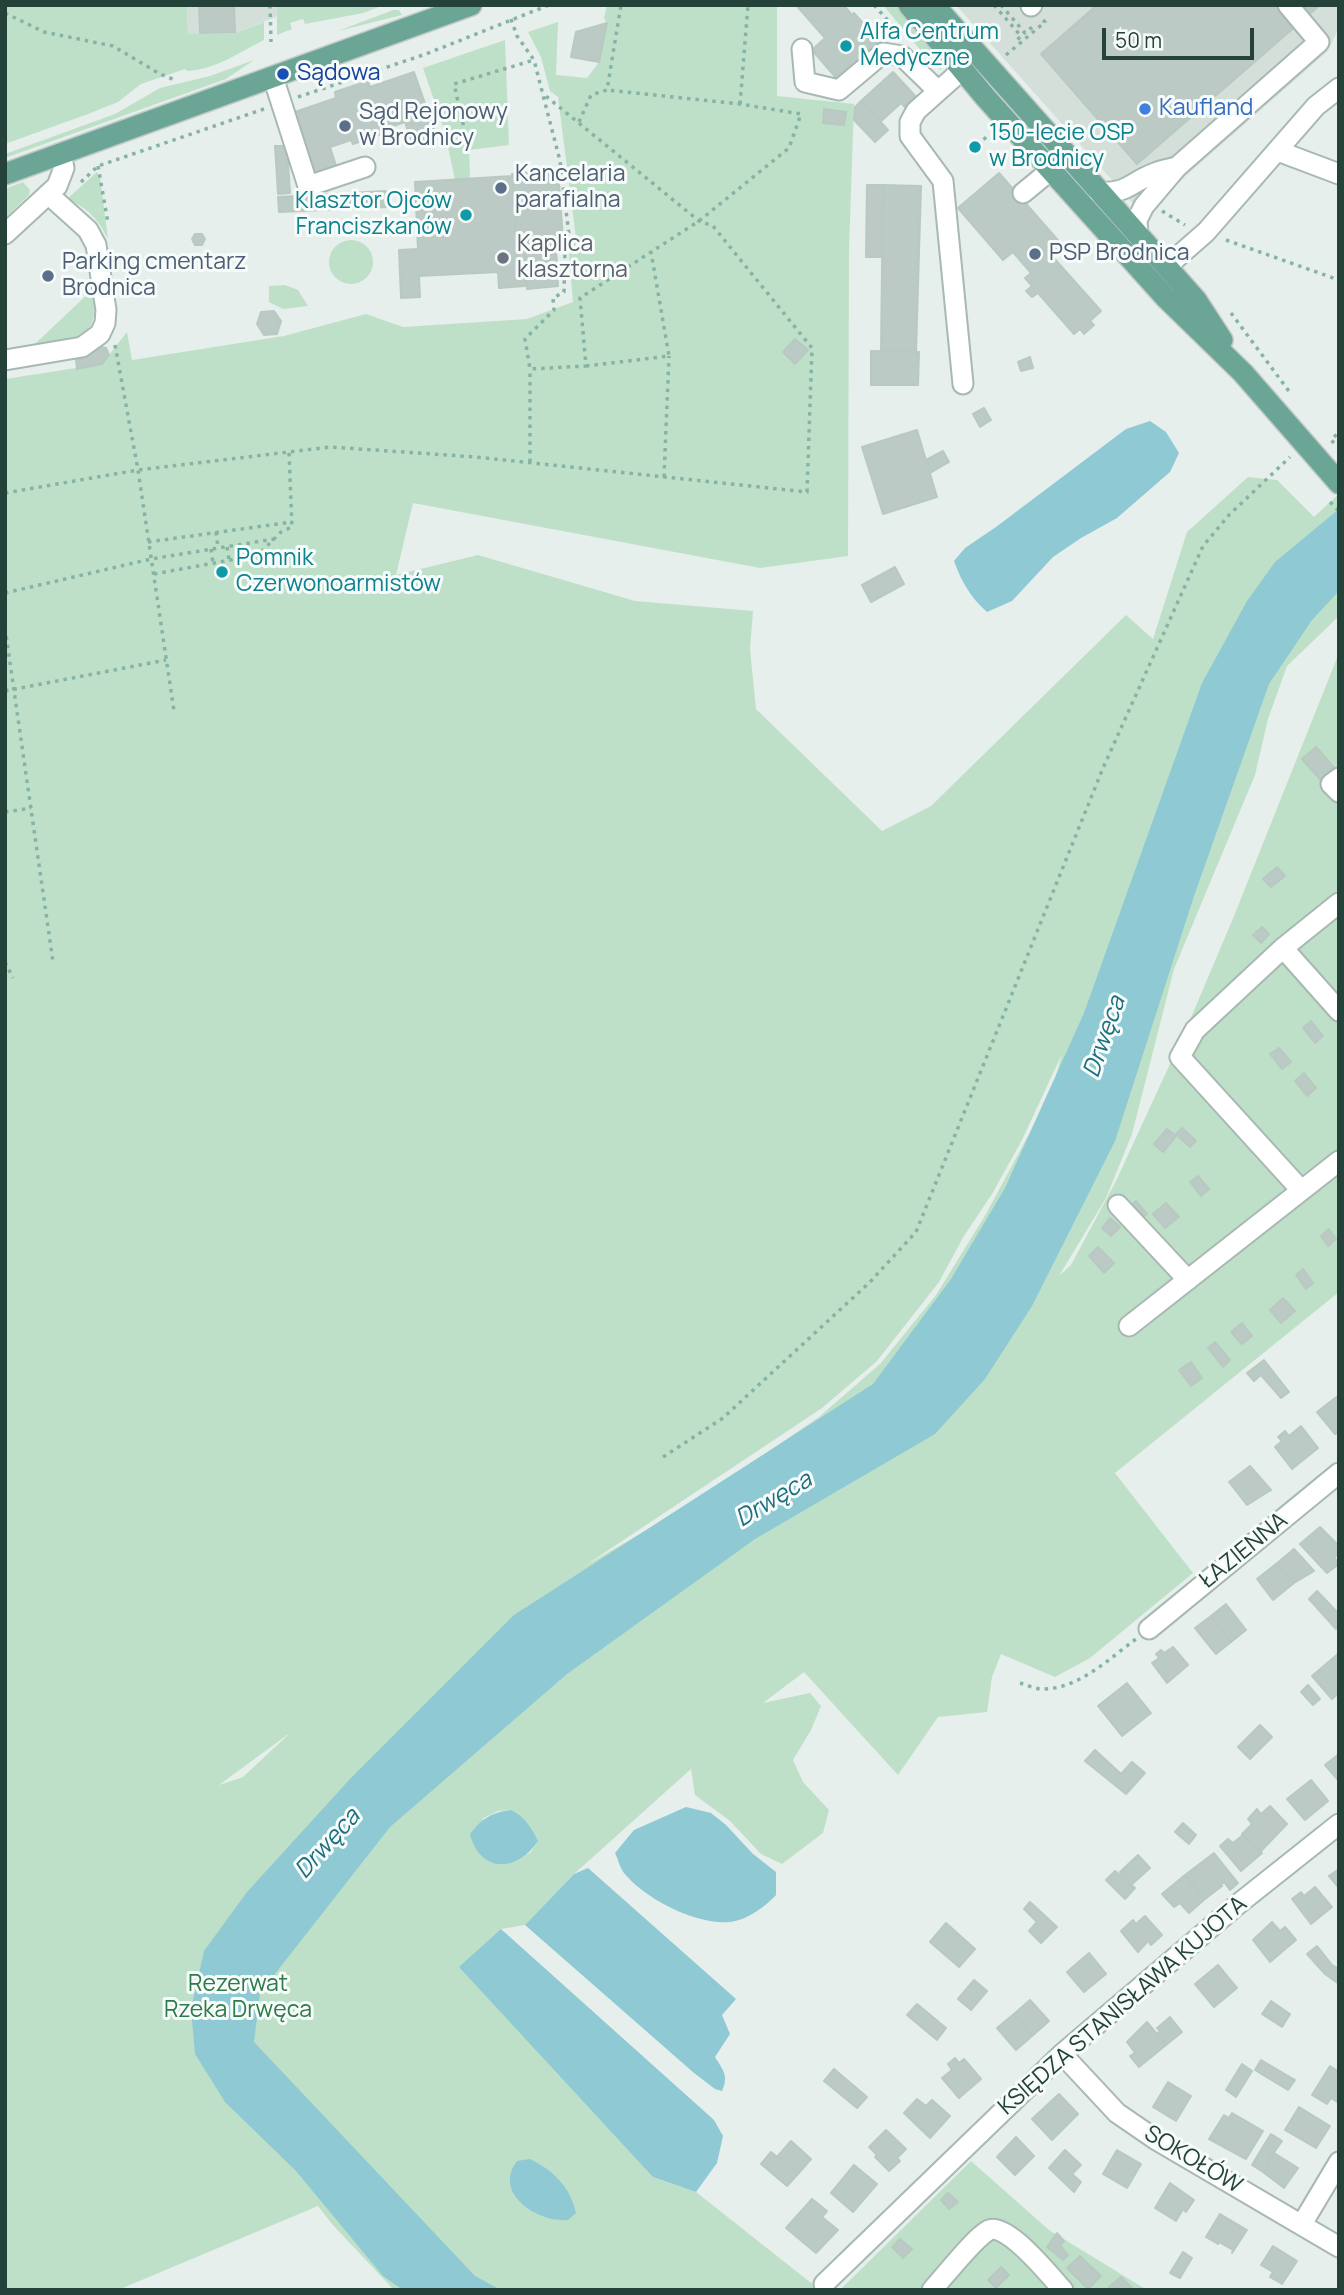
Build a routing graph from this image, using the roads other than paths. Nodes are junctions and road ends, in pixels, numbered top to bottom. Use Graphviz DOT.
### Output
graph roads {
  1 [pos="471,5"];
  2 [pos="909,5"];
  3 [pos="934,5"];
  4 [pos="1288,5"];
  5 [pos="802,49"];
  6 [pos="970,64"];
  7 [pos="273,77"];
  8 [pos="1339,88"];
  9 [pos="938,91"];
  10 [pos="1278,151"];
  11 [pos="61,154"];
  12 [pos="1059,164"];
  13 [pos="365,167"];
  14 [pos="1177,167"];
  15 [pos="5,174"];
  16 [pos="1339,174"];
  17 [pos="1098,192"];
  18 [pos="1023,193"];
  19 [pos="53,199"];
  20 [pos="5,234"];
  21 [pos="1138,236"];
  22 [pos="1166,267"];
  23 [pos="5,360"];
  24 [pos="1243,373"];
  25 [pos="963,384"];
  26 [pos="1332,476"];
  27 [pos="1339,778"];
  28 [pos="1339,792"];
  29 [pos="1339,904"];
  30 [pos="1283,948"];
  31 [pos="1339,1011"];
  32 [pos="1339,1161"];
  33 [pos="1301,1190"];
  34 [pos="1118,1205"];
  35 [pos="1188,1280"];
  36 [pos="1129,1326"];
  37 [pos="1339,1473"];
  38 [pos="1149,1629"];
  39 [pos="1339,1824"];
  40 [pos="1062,2054"];
  41 [pos="1339,2162"];
  42 [pos="1302,2224"];
  43 [pos="1339,2247"];
  44 [pos="824,2284"];
  45 [pos="932,2290"];
  46 [pos="1063,2290"];
  1 -- 7 [label="main road"];
  2 -- 6 [label="main road"];
  3 -- 6 [label="main road"];
  4 -- 14 [label="street"];
  5 -- 9 [label="street"];
  6 -- 9 [label="street"];
  6 -- 12 [label="main road"];
  7 -- 11 [label="main road"];
  7 -- 13 [label="street"];
  8 -- 10 [label="street"];
  9 -- 25 [label="street"];
  10 -- 16 [label="street"];
  10 -- 22 [label="street"];
  11 -- 15 [label="main road"];
  11 -- 19 [label="street"];
  12 -- 17 [label="main road"];
  12 -- 18 [label="street"];
  12 -- 24 [label="main road"];
  14 -- 17 [label="street"];
  14 -- 21 [label="street"];
  17 -- 21 [label="main road"];
  19 -- 20 [label="street"];
  19 -- 23 [label="street"];
  21 -- 22 [label="main road"];
  22 -- 24 [label="main road"];
  24 -- 26 [label="main road"];
  27 -- 28 [label="street"];
  29 -- 30 [label="street"];
  30 -- 31 [label="street"];
  30 -- 33 [label="street"];
  32 -- 33 [label="street"];
  33 -- 35 [label="street"];
  34 -- 35 [label="street"];
  35 -- 36 [label="street"];
  37 -- 38 [label="street, ŁAZIENNA"];
  39 -- 40 [label="street, KSIĘDZA STANISŁAWA KUJOTA"];
  40 -- 42 [label="street, SOKOŁÓW"];
  40 -- 44 [label="street, KSIĘDZA STANISŁAWA KUJOTA"];
  41 -- 42 [label="street"];
  42 -- 43 [label="street, SOKOŁÓW"];
  45 -- 46 [label="street"];
}
